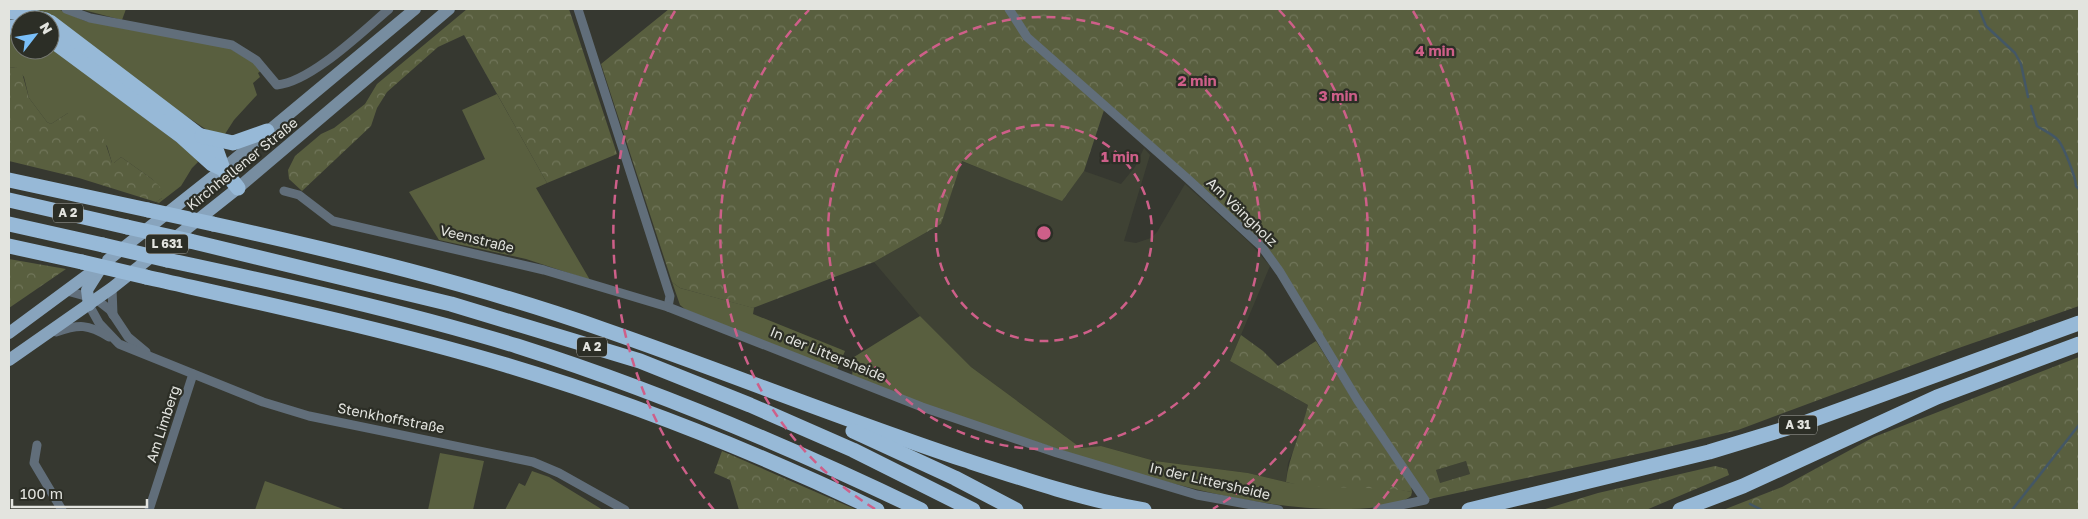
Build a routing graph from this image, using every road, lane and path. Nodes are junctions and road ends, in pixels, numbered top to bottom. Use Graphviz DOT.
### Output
graph roads {
  1 [pos="66,9"];
  2 [pos="389,9"];
  3 [pos="415,9"];
  4 [pos="449,9"];
  5 [pos="578,9"];
  6 [pos="1009,9"];
  7 [pos="60,30"];
  8 [pos="60,46"];
  9 [pos="267,131"];
  10 [pos="200,136"];
  11 [pos="223,168"];
  12 [pos="9,175"];
  13 [pos="9,180"];
  14 [pos="238,188"];
  15 [pos="57,190"];
  16 [pos="284,191"];
  17 [pos="9,200"];
  18 [pos="9,224"];
  19 [pos="9,246"];
  20 [pos="102,261"];
  21 [pos="112,288"];
  22 [pos="66,290"];
  23 [pos="90,300"];
  24 [pos="668,307"];
  25 [pos="113,315"];
  26 [pos="2079,323"];
  27 [pos="9,333"];
  28 [pos="48,334"];
  29 [pos="119,344"];
  30 [pos="2079,344"];
  31 [pos="672,354"];
  32 [pos="150,356"];
  33 [pos="9,360"];
  34 [pos="193,374"];
  35 [pos="723,444"];
  36 [pos="37,445"];
  37 [pos="839,471"];
  38 [pos="1509,500"];
  39 [pos="62,510"];
  40 [pos="149,510"];
  41 [pos="625,510"];
  42 [pos="877,510"];
  43 [pos="921,510"];
  44 [pos="973,510"];
  45 [pos="1016,510"];
  46 [pos="1144,510"];
  47 [pos="1279,510"];
  48 [pos="1377,510"];
  49 [pos="1469,510"];
  50 [pos="1480,510"];
  51 [pos="1680,510"];
  1 -- 2 [label="street"];
  3 -- 9 [label="main road, Kirchhellener Straße / L 631"];
  4 -- 14 [label="main road, Kirchhellener Straße / L 631"];
  5 -- 24 [label="street"];
  6 -- 48 [label="street, Am Vöingholz"];
  7 -- 10 [label="highway"];
  8 -- 11 [label="highway"];
  9 -- 10 [label="highway"];
  9 -- 11 [label="main road, Kirchhellener Straße / L 631"];
  10 -- 11 [label="highway"];
  11 -- 14 [label="highway"];
  11 -- 20 [label="main road, Kirchhellener Straße / L 631"];
  12 -- 15 [label="highway"];
  13 -- 15 [label="highway"];
  14 -- 21 [label="main road, Kirchhellener Straße / L 631"];
  15 -- 31 [label="highway, bridge"];
  16 -- 24 [label="street, Veenstraße"];
  17 -- 44 [label="highway, A 2, bridge"];
  18 -- 20 [label="highway, A 2"];
  19 -- 35 [label="highway, bridge"];
  20 -- 22 [label="main road, Kirchhellener Straße / L 631"];
  20 -- 23 [label="main road, Kirchhellener Straße"];
  20 -- 37 [label="highway, A 2, bridge"];
  21 -- 23 [label="main road, Kirchhellener Straße / L 631"];
  21 -- 25 [label="street"];
  22 -- 23 [label="street, Stenkhoffstraße"];
  22 -- 27 [label="main road, Kirchhellener Straße / L 631"];
  23 -- 25 [label="street, Stenkhoffstraße"];
  23 -- 28 [label="main road, Kirchhellener Straße / L 631"];
  23 -- 29 [label="street, Stenkhoffstraße"];
  24 -- 47 [label="street, In der Littersheide"];
  25 -- 32 [label="street, Stenkhoffstraße"];
  26 -- 38 [label="highway, A 31"];
  28 -- 29 [label="street, Kirchhellener Straße"];
  28 -- 33 [label="main road, Kirchhellener Straße / L 631"];
  29 -- 32 [label="street, Stenkhoffstraße"];
  30 -- 51 [label="highway, A 31"];
  31 -- 45 [label="highway"];
  31 -- 46 [label="highway"];
  32 -- 34 [label="street, Stenkhoffstraße"];
  34 -- 40 [label="street, Am Limberg"];
  34 -- 41 [label="street, Stenkhoffstraße"];
  35 -- 37 [label="highway"];
  35 -- 42 [label="highway"];
  36 -- 39 [label="street"];
  37 -- 43 [label="highway, A 2"];
  38 -- 49 [label="highway"];
  38 -- 50 [label="highway"];
}
